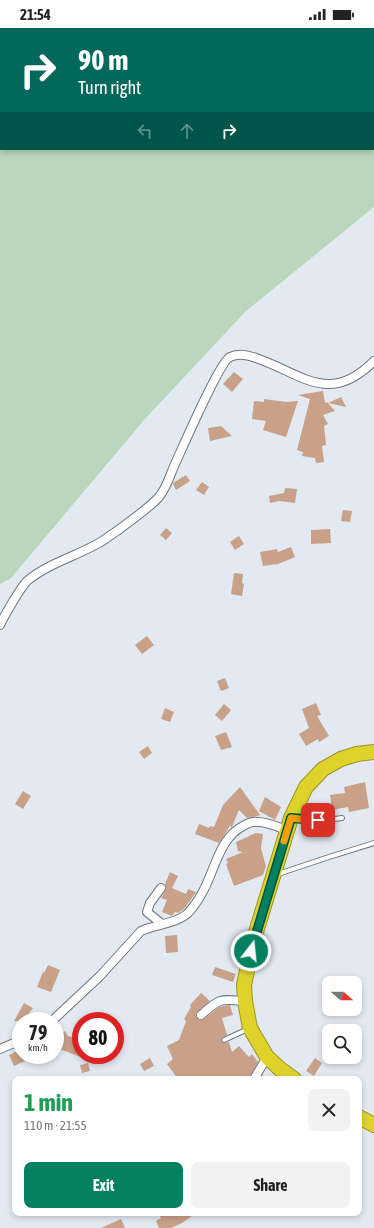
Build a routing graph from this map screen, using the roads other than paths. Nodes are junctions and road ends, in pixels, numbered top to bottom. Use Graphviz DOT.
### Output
graph roads {
  1 [pos="374,361"];
  2 [pos="0,625"];
  3 [pos="374,752"];
  4 [pos="342,818"];
  5 [pos="289,824"];
  6 [pos="374,844"];
  7 [pos="274,876"];
  8 [pos="161,888"];
  9 [pos="162,924"];
  10 [pos="245,1001"];
  11 [pos="62,1012"];
  12 [pos="200,1015"];
  13 [pos="250,1028"];
  14 [pos="224,1040"];
  15 [pos="12,1044"];
  16 [pos="0,1049"];
  17 [pos="267,1057"];
  18 [pos="256,1076"];
  19 [pos="290,1076"];
  20 [pos="362,1119"];
  21 [pos="374,1125"];
  1 -- 2 [label="street"];
  3 -- 5 [label="highway"];
  4 -- 5 [label="lane"];
  5 -- 7 [label="highway"];
  5 -- 9 [label="street"];
  6 -- 7 [label="lane"];
  7 -- 10 [label="highway"];
  8 -- 9 [label="street"];
  9 -- 11 [label="street"];
  10 -- 12 [label="street"];
  10 -- 13 [label="highway"];
  13 -- 14 [label="lane"];
  13 -- 17 [label="highway"];
  15 -- 16 [label="street"];
  17 -- 18 [label="street"];
  17 -- 19 [label="highway"];
  20 -- 21 [label="highway"];
}
